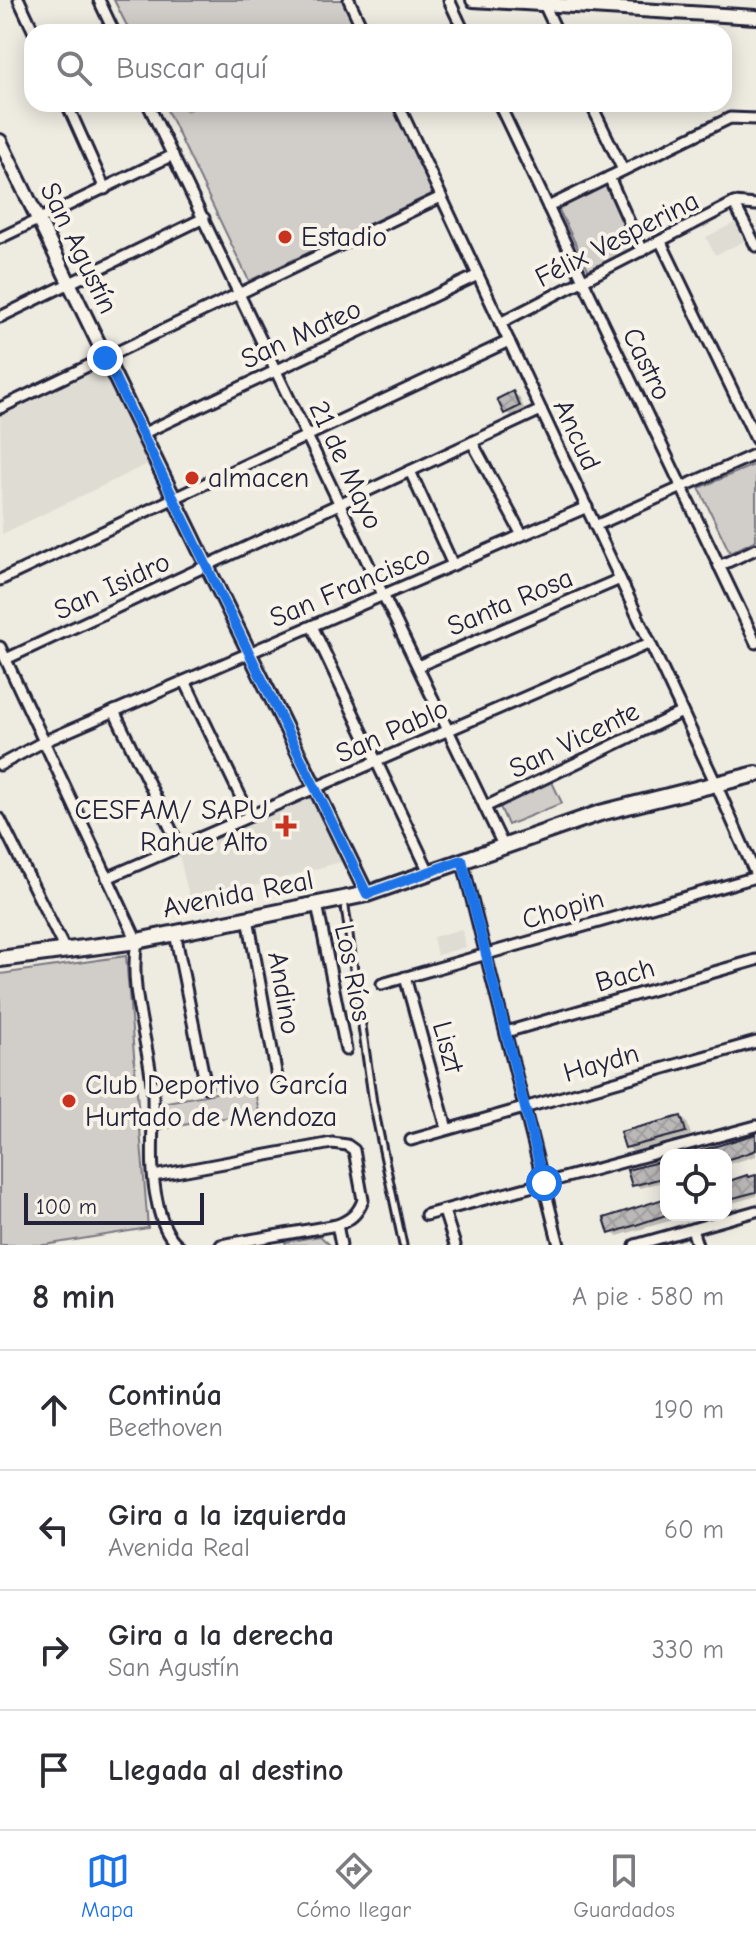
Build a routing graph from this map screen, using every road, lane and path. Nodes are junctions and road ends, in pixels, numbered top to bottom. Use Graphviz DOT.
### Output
graph roads {
  1 [pos="19,0"];
  2 [pos="99,0"];
  3 [pos="349,0"];
  4 [pos="449,0"];
  5 [pos="473,0"];
  6 [pos="542,3"];
  7 [pos="756,17"];
  8 [pos="30,24"];
  9 [pos="110,24"];
  10 [pos="360,24"];
  11 [pos="460,24"];
  12 [pos="553,24"];
  13 [pos="71,112"];
  14 [pos="152,112"];
  15 [pos="402,112"];
  16 [pos="503,112"];
  17 [pos="595,112"];
  18 [pos="756,119"];
  19 [pos="2,150"];
  20 [pos="173,155"];
  21 [pos="623,170"];
  22 [pos="609,177"];
  23 [pos="105,189"];
  24 [pos="441,197"];
  25 [pos="734,203"];
  26 [pos="756,205"];
  27 [pos="548,207"];
  28 [pos="204,218"];
  29 [pos="38,220"];
  30 [pos="0,238"];
  31 [pos="661,242"];
  32 [pos="756,246"];
  33 [pos="642,251"];
  34 [pos="478,275"];
  35 [pos="583,281"];
  36 [pos="69,284"];
  37 [pos="239,293"];
  38 [pos="0,317"];
  39 [pos="500,323"];
  40 [pos="509,341"];
  41 [pos="105,358"];
  42 [pos="276,370"];
  43 [pos="0,408"];
  44 [pos="541,410"];
  45 [pos="142,434"];
  46 [pos="307,435"];
  47 [pos="756,439"];
  48 [pos="472,442"];
  49 [pos="756,454"];
  50 [pos="410,471"];
  51 [pos="682,487"];
  52 [pos="174,498"];
  53 [pos="340,504"];
  54 [pos="587,507"];
  55 [pos="595,526"];
  56 [pos="522,535"];
  57 [pos="756,549"];
  58 [pos="453,565"];
  59 [pos="207,566"];
  60 [pos="719,566"];
  61 [pos="620,579"];
  62 [pos="0,580"];
  63 [pos="383,595"];
  64 [pos="312,626"];
  65 [pos="756,641"];
  66 [pos="650,643"];
  67 [pos="0,647"];
  68 [pos="249,653"];
  69 [pos="6,659"];
  70 [pos="418,666"];
  71 [pos="185,681"];
  72 [pos="114,711"];
  73 [pos="682,712"];
  74 [pos="448,730"];
  75 [pos="43,742"];
  76 [pos="376,762"];
  77 [pos="0,765"];
  78 [pos="756,774"];
  79 [pos="716,784"];
  80 [pos="315,788"];
  81 [pos="485,807"];
  82 [pos="250,816"];
  83 [pos="0,819"];
  84 [pos="503,845"];
  85 [pos="179,846"];
  86 [pos="462,860"];
  87 [pos="429,872"];
  88 [pos="756,876"];
  89 [pos="107,878"];
  90 [pos="367,894"];
  91 [pos="344,899"];
  92 [pos="317,904"];
  93 [pos="248,918"];
  94 [pos="175,933"];
  95 [pos="137,941"];
  96 [pos="65,950"];
  97 [pos="486,954"];
  98 [pos="0,959"];
  99 [pos="756,960"];
  100 [pos="405,977"];
  101 [pos="382,984"];
  102 [pos="506,1032"];
  103 [pos="756,1042"];
  104 [pos="346,1050"];
  105 [pos="277,1077"];
  106 [pos="206,1087"];
  107 [pos="525,1107"];
  108 [pos="756,1126"];
  109 [pos="447,1129"];
  110 [pos="411,1140"];
  111 [pos="154,1176"];
  112 [pos="544,1183"];
  113 [pos="444,1211"];
  114 [pos="756,1211"];
  115 [pos="426,1215"];
  116 [pos="337,1225"];
  117 [pos="692,1229"];
  118 [pos="234,1244"];
  119 [pos="178,1245"];
  120 [pos="221,1245"];
  121 [pos="341,1245"];
  122 [pos="403,1245"];
  123 [pos="455,1245"];
  124 [pos="559,1245"];
  125 [pos="635,1245"];
  126 [pos="697,1245"];
  1 -- 8 [label="street"];
  2 -- 9 [label="street"];
  3 -- 10 [label="street"];
  4 -- 11 [label="street"];
  5 -- 6 [label="street"];
  6 -- 7 [label="street"];
  6 -- 12 [label="street"];
  13 -- 23 [label="street"];
  14 -- 20 [label="street, 21 de Mayo"];
  15 -- 24 [label="street, Ancud"];
  16 -- 27 [label="street, Castro"];
  17 -- 21 [label="street"];
  18 -- 21 [label="street"];
  19 -- 29 [label="street, San Agustín"];
  20 -- 23 [label="street"];
  20 -- 28 [label="street, 21 de Mayo"];
  21 -- 22 [label="street"];
  22 -- 27 [label="street"];
  22 -- 33 [label="street"];
  23 -- 29 [label="street"];
  24 -- 34 [label="street, Ancud"];
  24 -- 37 [label="street"];
  25 -- 26 [label="street, Félix Vesperina"];
  25 -- 31 [label="street, Félix Vesperina"];
  25 -- 32 [label="street"];
  27 -- 35 [label="street, Castro"];
  28 -- 36 [label="street"];
  28 -- 37 [label="street, 21 de Mayo"];
  29 -- 30 [label="street"];
  29 -- 36 [label="street, San Agustín"];
  31 -- 33 [label="street, Félix Vesperina"];
  31 -- 47 [label="street"];
  33 -- 35 [label="street, Félix Vesperina"];
  34 -- 39 [label="street, Ancud"];
  34 -- 42 [label="street, San Mateo"];
  35 -- 39 [label="street, Félix Vesperina"];
  35 -- 51 [label="street, Castro"];
  36 -- 38 [label="street"];
  36 -- 41 [label="street, San Agustín"];
  37 -- 41 [label="street"];
  37 -- 42 [label="street, 21 de Mayo"];
  39 -- 40 [label="street, Ancud"];
  40 -- 44 [label="street, Ancud"];
  40 -- 46 [label="street"];
  41 -- 43 [label="street"];
  41 -- 45 [label="street, San Agustín"];
  42 -- 45 [label="street, San Mateo"];
  42 -- 46 [label="street, 21 de Mayo"];
  44 -- 48 [label="street, San Isidro"];
  44 -- 54 [label="street, Ancud"];
  45 -- 52 [label="street, San Agustín"];
  46 -- 52 [label="street"];
  46 -- 53 [label="street, 21 de Mayo"];
  48 -- 50 [label="street, San Isidro"];
  48 -- 56 [label="street"];
  49 -- 51 [label="street"];
  50 -- 53 [label="street, San Isidro"];
  50 -- 58 [label="street"];
  51 -- 55 [label="street"];
  51 -- 60 [label="street, Castro"];
  52 -- 59 [label="street, San Agustín"];
  52 -- 62 [label="street"];
  53 -- 59 [label="street, San Isidro"];
  53 -- 63 [label="street, 21 de Mayo"];
  54 -- 55 [label="street, Ancud"];
  54 -- 56 [label="street, San Francisco"];
  55 -- 61 [label="street, Ancud"];
  56 -- 58 [label="street, San Francisco"];
  57 -- 60 [label="street"];
  58 -- 63 [label="street, San Francisco"];
  59 -- 68 [label="street, San Agustín"];
  59 -- 69 [label="street, San Isidro"];
  60 -- 65 [label="street, Castro"];
  61 -- 66 [label="street, Ancud"];
  61 -- 70 [label="street, Santa Rosa"];
  63 -- 64 [label="street, San Francisco"];
  63 -- 70 [label="street, 21 de Mayo"];
  64 -- 68 [label="street, San Francisco"];
  64 -- 76 [label="street"];
  66 -- 73 [label="street, Ancud"];
  66 -- 74 [label="street, San Pablo"];
  67 -- 69 [label="street"];
  68 -- 71 [label="street, San Francisco"];
  68 -- 80 [label="street, San Agustín"];
  69 -- 75 [label="street"];
  70 -- 74 [label="street, 21 de Mayo"];
  71 -- 72 [label="street, San Francisco"];
  71 -- 82 [label="street"];
  72 -- 75 [label="street, San Francisco"];
  72 -- 85 [label="street"];
  73 -- 79 [label="street, Ancud"];
  73 -- 81 [label="street, San Vicente"];
  74 -- 76 [label="street, San Pablo"];
  74 -- 81 [label="street, 21 de Mayo"];
  75 -- 77 [label="street, San Francisco"];
  75 -- 89 [label="street"];
  76 -- 80 [label="street, San Pablo"];
  76 -- 87 [label="street"];
  78 -- 79 [label="main road, Avenida Real"];
  79 -- 84 [label="main road, Avenida Real"];
  79 -- 88 [label="street, Ancud"];
  80 -- 82 [label="street, San Pablo"];
  80 -- 90 [label="street, San Agustín"];
  81 -- 84 [label="street, 21 de Mayo"];
  82 -- 85 [label="street, San Pablo"];
  83 -- 96 [label="street"];
  84 -- 86 [label="main road, Avenida Real"];
  85 -- 89 [label="street, San Pablo"];
  86 -- 87 [label="main road, Avenida Real"];
  86 -- 97 [label="street"];
  87 -- 90 [label="main road, Avenida Real"];
  88 -- 97 [label="street, Chopin"];
  89 -- 95 [label="street"];
  90 -- 91 [label="main road, Avenida Real"];
  91 -- 92 [label="main road, Avenida Real"];
  91 -- 122 [label="lane"];
  92 -- 93 [label="main road, Avenida Real"];
  92 -- 104 [label="street, Los Ríos"];
  93 -- 94 [label="main road, Avenida Real"];
  93 -- 105 [label="street, Andino"];
  94 -- 95 [label="main road, Avenida Real"];
  94 -- 106 [label="street"];
  95 -- 96 [label="main road, Avenida Real"];
  95 -- 111 [label="street"];
  96 -- 98 [label="main road, Avenida Real"];
  97 -- 100 [label="street, Chopin"];
  97 -- 102 [label="street"];
  99 -- 102 [label="street, Bach"];
  100 -- 101 [label="street, Chopin"];
  100 -- 109 [label="street, Liszt"];
  102 -- 107 [label="street"];
  103 -- 107 [label="street, Haydn"];
  107 -- 109 [label="street, Haydn"];
  107 -- 112 [label="street"];
  108 -- 112 [label="street"];
  109 -- 110 [label="street, Haydn"];
  111 -- 116 [label="street"];
  111 -- 119 [label="street"];
  112 -- 113 [label="street"];
  112 -- 124 [label="street"];
  113 -- 115 [label="street"];
  113 -- 123 [label="street"];
  114 -- 117 [label="street"];
  116 -- 118 [label="street"];
  116 -- 121 [label="street"];
  117 -- 125 [label="street"];
  117 -- 126 [label="street"];
  118 -- 120 [label="street"];
}
